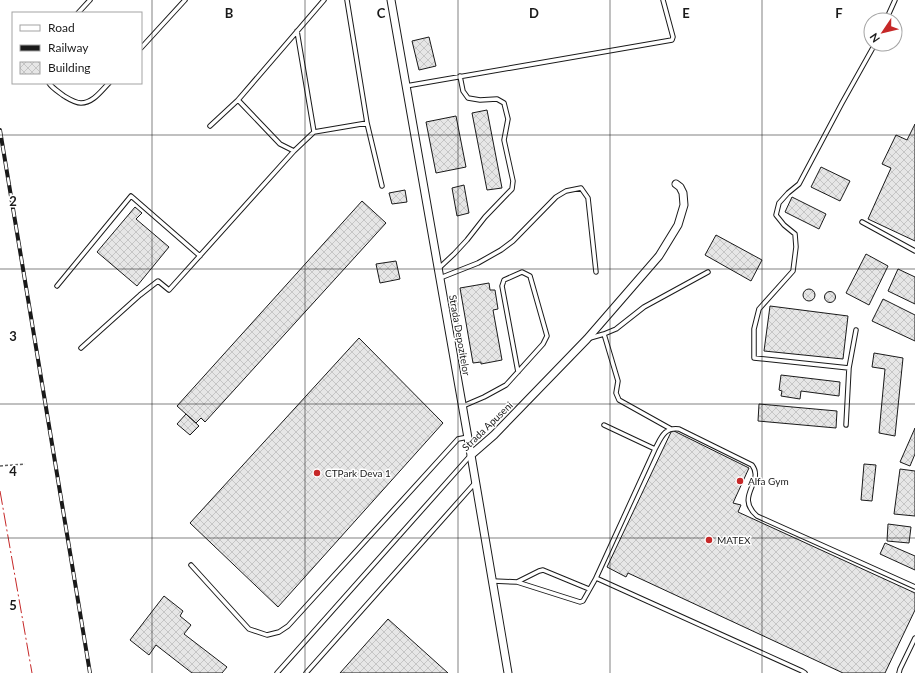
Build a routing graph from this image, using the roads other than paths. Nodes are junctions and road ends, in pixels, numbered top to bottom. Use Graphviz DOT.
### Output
graph roads {
  1 [pos="90,0"];
  2 [pos="185,0"];
  3 [pos="324,0"];
  4 [pos="347,0"];
  5 [pos="391,0"];
  6 [pos="662,0"];
  7 [pos="894,0"];
  8 [pos="79,12"];
  9 [pos="889,12"];
  10 [pos="297,31"];
  11 [pos="142,47"];
  12 [pos="870,52"];
  13 [pos="460,76"];
  14 [pos="49,84"];
  15 [pos="108,84"];
  16 [pos="406,86"];
  17 [pos="238,100"];
  18 [pos="367,123"];
  19 [pos="210,126"];
  20 [pos="314,132"];
  21 [pos="294,151"];
  22 [pos="676,184"];
  23 [pos="382,186"];
  24 [pos="862,222"];
  25 [pos="915,251"];
  26 [pos="200,256"];
  27 [pos="438,269"];
  28 [pos="596,272"];
  29 [pos="708,272"];
  30 [pos="440,278"];
  31 [pos="56,286"];
  32 [pos="856,330"];
  33 [pos="604,334"];
  34 [pos="587,339"];
  35 [pos="81,348"];
  36 [pos="849,368"];
  37 [pos="518,372"];
  38 [pos="462,406"];
  39 [pos="604,425"];
  40 [pos="846,425"];
  41 [pos="671,429"];
  42 [pos="468,437"];
  43 [pos="655,449"];
  44 [pos="471,455"];
  45 [pos="475,483"];
  46 [pos="191,565"];
  47 [pos="596,578"];
  48 [pos="492,581"];
  49 [pos="517,582"];
  50 [pos="915,588"];
  51 [pos="589,590"];
  52 [pos="915,638"];
  53 [pos="277,673"];
  54 [pos="306,673"];
  55 [pos="508,673"];
  56 [pos="805,673"];
  57 [pos="899,673"];
  1 -- 8 [label="lane"];
  2 -- 11 [label="lane"];
  3 -- 10 [label="lane"];
  4 -- 18 [label="lane"];
  5 -- 16 [label="street, Strada Depozitelor"];
  6 -- 13 [label="lane"];
  7 -- 9 [label="lane"];
  10 -- 17 [label="lane"];
  10 -- 20 [label="lane"];
  12 -- 36 [label="lane"];
  13 -- 16 [label="lane"];
  13 -- 27 [label="lane"];
  14 -- 15 [label="lane"];
  16 -- 27 [label="street, Strada Depozitelor"];
  17 -- 19 [label="lane"];
  17 -- 21 [label="lane"];
  18 -- 20 [label="lane"];
  18 -- 23 [label="lane"];
  20 -- 21 [label="lane"];
  21 -- 26 [label="lane"];
  22 -- 34 [label="street, Strada Apuseni"];
  24 -- 25 [label="lane"];
  26 -- 31 [label="lane"];
  26 -- 35 [label="lane"];
  27 -- 30 [label="street, Strada Depozitelor"];
  28 -- 30 [label="lane"];
  29 -- 33 [label="lane"];
  30 -- 38 [label="street, Strada Depozitelor"];
  32 -- 36 [label="lane"];
  33 -- 34 [label="lane"];
  33 -- 41 [label="lane"];
  34 -- 44 [label="street, Strada Apuseni"];
  36 -- 40 [label="lane"];
  37 -- 37 [label="lane"];
  37 -- 38 [label="lane"];
  38 -- 42 [label="street, Strada Depozitelor"];
  39 -- 43 [label="lane"];
  41 -- 43 [label="lane"];
  41 -- 50 [label="lane"];
  42 -- 44 [label="street, Strada Depozitelor"];
  42 -- 46 [label="lane"];
  43 -- 47 [label="lane"];
  44 -- 45 [label="street, Strada Depozitelor"];
  44 -- 53 [label="lane, Strada Apuseni"];
  45 -- 48 [label="street, Strada Depozitelor"];
  45 -- 54 [label="lane"];
  47 -- 51 [label="lane"];
  47 -- 56 [label="lane"];
  48 -- 49 [label="lane"];
  48 -- 55 [label="street, Strada Depozitelor"];
  49 -- 51 [label="lane"];
  49 -- 51 [label="lane"];
  52 -- 57 [label="lane"];
}
